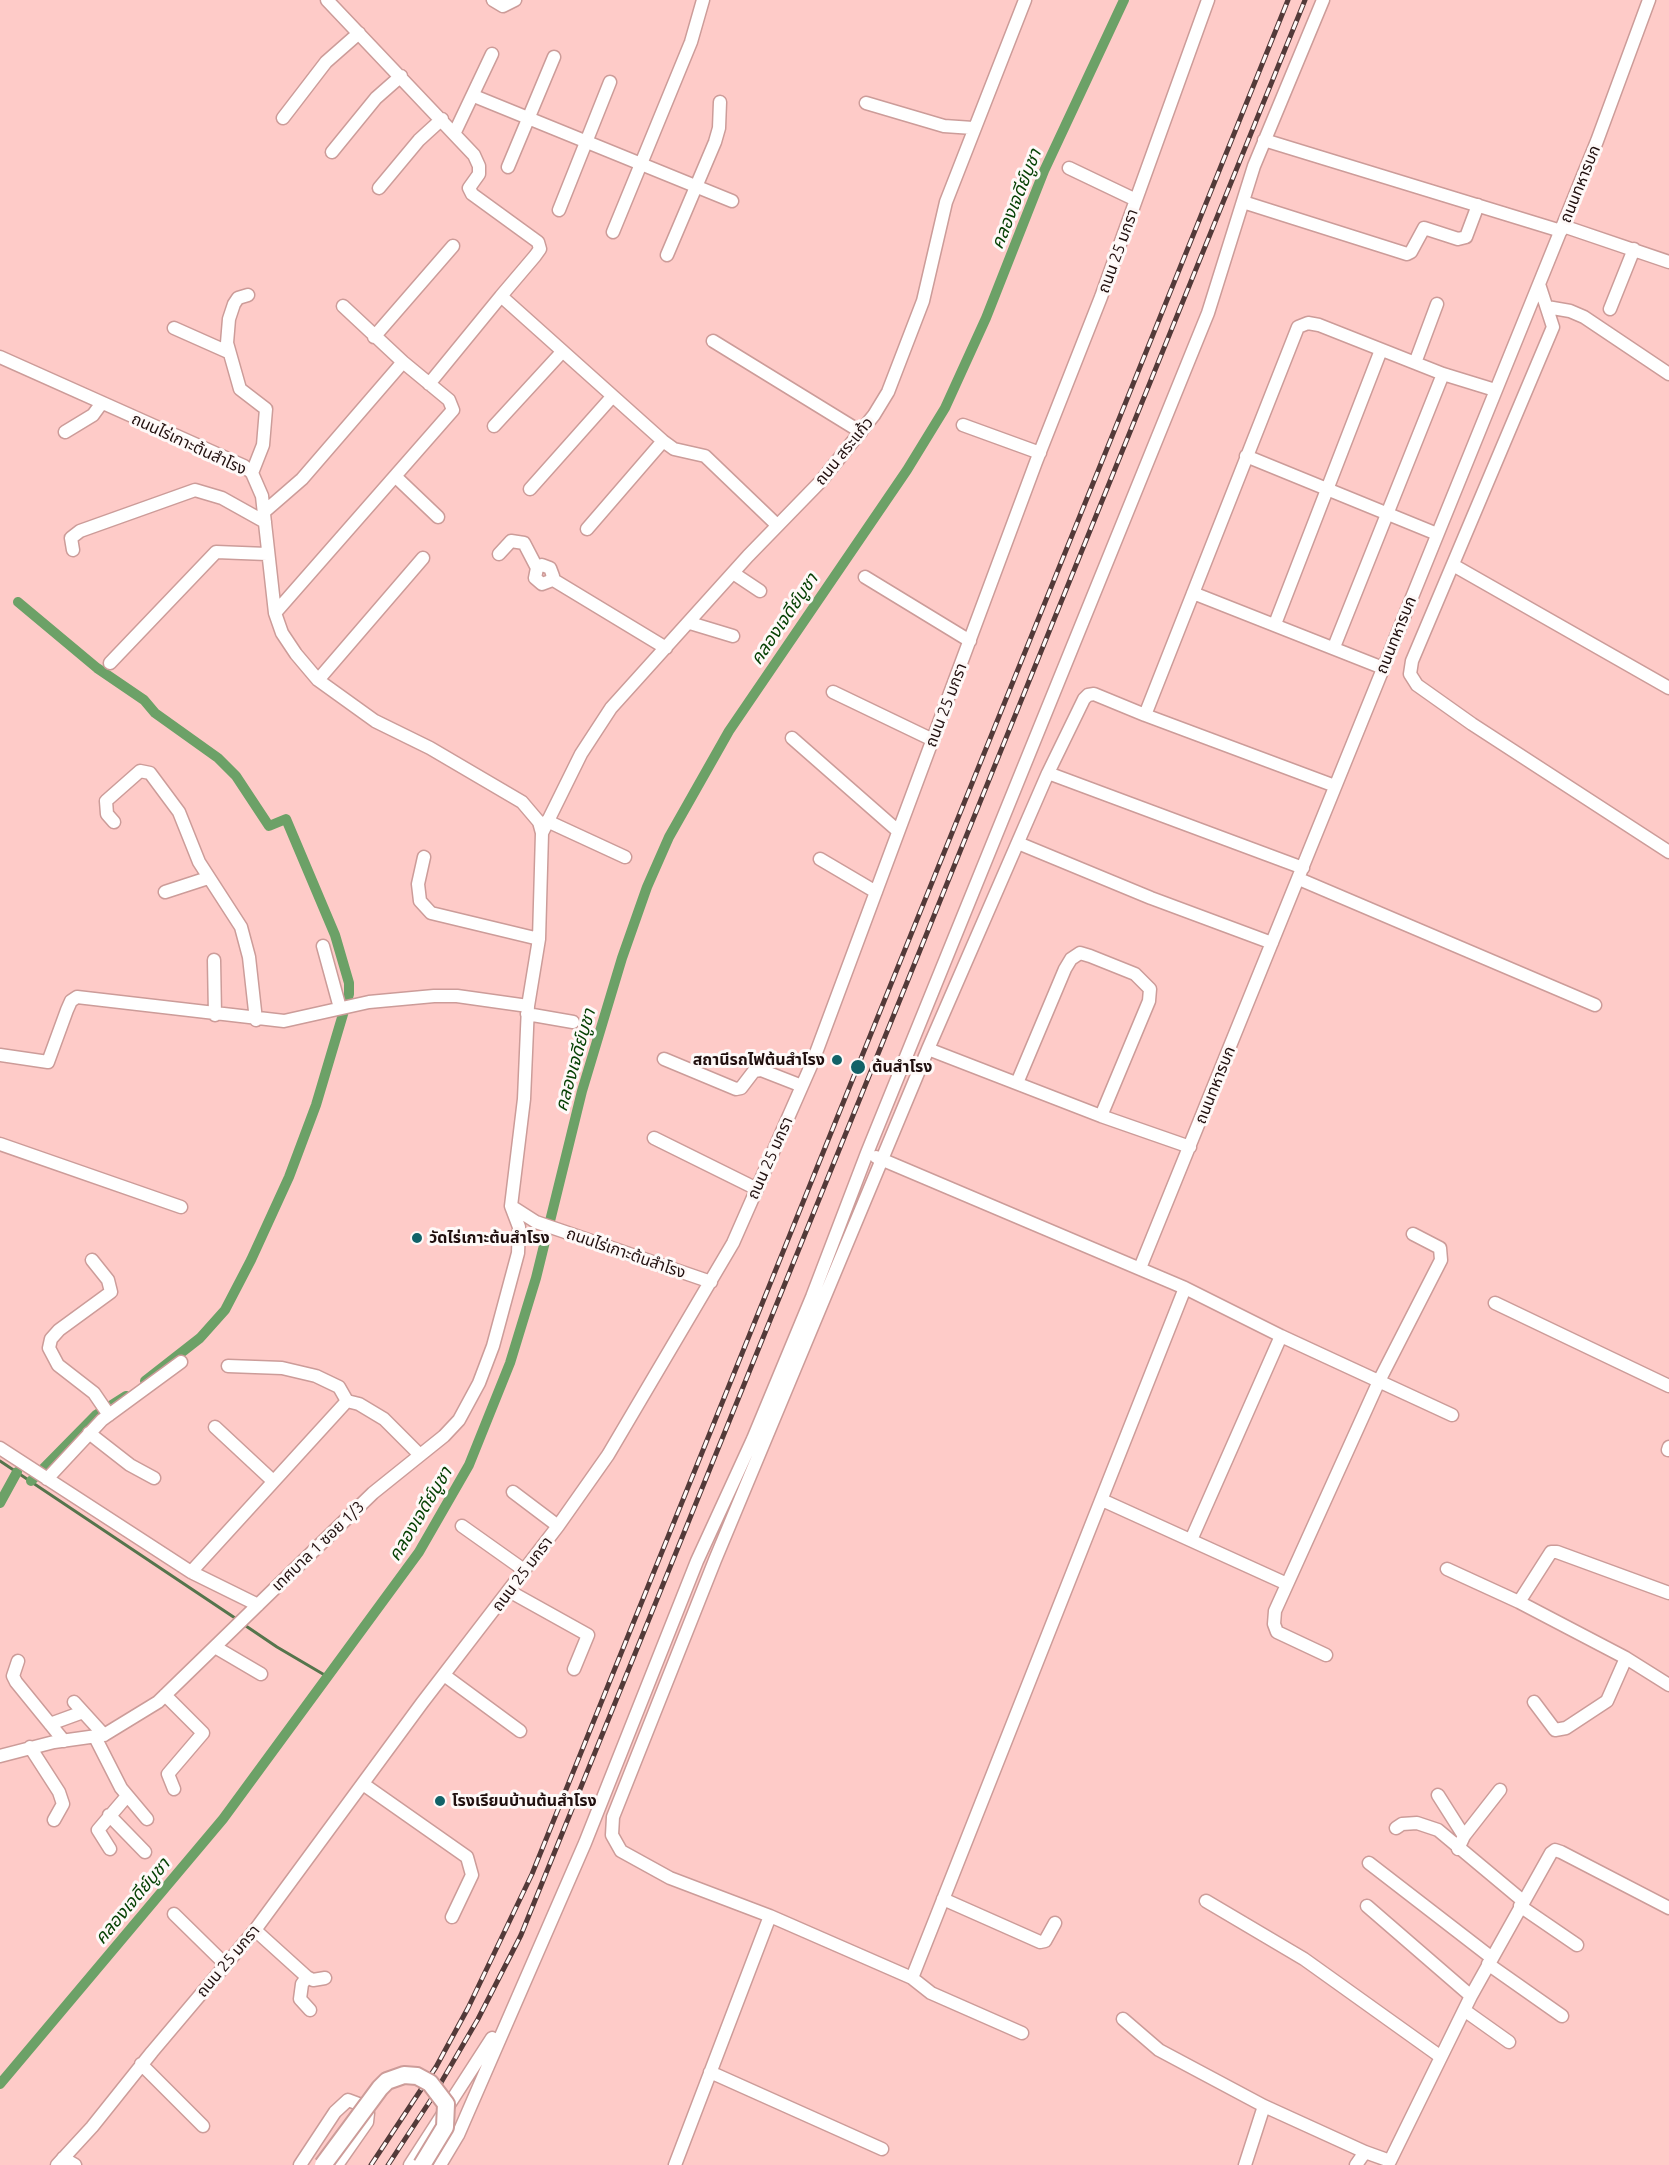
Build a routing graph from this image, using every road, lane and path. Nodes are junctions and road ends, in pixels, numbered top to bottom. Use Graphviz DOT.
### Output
graph roads {
  1 [pos="327,0"];
  2 [pos="493,0"];
  3 [pos="515,0"];
  4 [pos="703,0"];
  5 [pos="1025,0"];
  6 [pos="1208,0"];
  7 [pos="1323,0"];
  8 [pos="1649,0"];
  9 [pos="359,33"];
  10 [pos="492,54"];
  11 [pos="554,57"];
  12 [pos="401,76"];
  13 [pos="610,82"];
  14 [pos="474,96"];
  15 [pos="720,102"];
  16 [pos="866,103"];
  17 [pos="283,118"];
  18 [pos="528,118"];
  19 [pos="442,119"];
  20 [pos="973,128"];
  21 [pos="455,132"];
  22 [pos="1264,140"];
  23 [pos="586,141"];
  24 [pos="332,152"];
  25 [pos="641,163"];
  26 [pos="508,167"];
  27 [pos="1069,168"];
  28 [pos="695,185"];
  29 [pos="380,188"];
  30 [pos="1136,200"];
  31 [pos="732,201"];
  32 [pos="1243,202"];
  33 [pos="1478,205"];
  34 [pos="559,210"];
  35 [pos="1562,228"];
  36 [pos="613,232"];
  37 [pos="453,246"];
  38 [pos="1634,249"];
  39 [pos="666,255"];
  40 [pos="1669,262"];
  41 [pos="1539,284"];
  42 [pos="248,294"];
  43 [pos="501,296"];
  44 [pos="1437,304"];
  45 [pos="343,306"];
  46 [pos="1547,308"];
  47 [pos="1610,309"];
  48 [pos="174,328"];
  49 [pos="374,337"];
  50 [pos="713,341"];
  51 [pos="1382,350"];
  52 [pos="228,352"];
  53 [pos="562,352"];
  54 [pos="0,357"];
  55 [pos="403,362"];
  56 [pos="1415,363"];
  57 [pos="1443,374"];
  58 [pos="1669,374"];
  59 [pos="429,384"];
  60 [pos="1495,390"];
  61 [pos="611,398"];
  62 [pos="101,404"];
  63 [pos="963,425"];
  64 [pos="494,426"];
  65 [pos="65,432"];
  66 [pos="861,432"];
  67 [pos="663,441"];
  68 [pos="1040,453"];
  69 [pos="1246,456"];
  70 [pos="252,473"];
  71 [pos="396,477"];
  72 [pos="530,489"];
  73 [pos="1328,490"];
  74 [pos="1387,514"];
  75 [pos="264,517"];
  76 [pos="438,517"];
  77 [pos="777,525"];
  78 [pos="587,529"];
  79 [pos="1437,534"];
  80 [pos="73,550"];
  81 [pos="267,554"];
  82 [pos="499,554"];
  83 [pos="423,558"];
  84 [pos="1453,565"];
  85 [pos="733,573"];
  86 [pos="865,577"];
  87 [pos="760,591"];
  88 [pos="1193,592"];
  89 [pos="275,613"];
  90 [pos="690,623"];
  91 [pos="1275,624"];
  92 [pos="733,636"];
  93 [pos="970,641"];
  94 [pos="1334,647"];
  95 [pos="666,648"];
  96 [pos="110,663"];
  97 [pos="1383,668"];
  98 [pos="318,680"];
  99 [pos="1669,688"];
  100 [pos="832,692"];
  101 [pos="1145,715"];
  102 [pos="792,738"];
  103 [pos="933,740"];
  104 [pos="1048,773"];
  105 [pos="1335,786"];
  106 [pos="114,822"];
  107 [pos="545,827"];
  108 [pos="898,831"];
  109 [pos="1018,843"];
  110 [pos="1669,852"];
  111 [pos="424,857"];
  112 [pos="625,857"];
  113 [pos="820,859"];
  114 [pos="1301,873"];
  115 [pos="208,878"];
  116 [pos="165,892"];
  117 [pos="876,892"];
  118 [pos="539,939"];
  119 [pos="1272,943"];
  120 [pos="323,946"];
  121 [pos="214,960"];
  122 [pos="1595,1005"];
  123 [pos="345,1007"];
  124 [pos="527,1010"];
  125 [pos="215,1015"];
  126 [pos="256,1020"];
  127 [pos="573,1022"];
  128 [pos="928,1049"];
  129 [pos="0,1055"];
  130 [pos="664,1059"];
  131 [pos="1017,1083"];
  132 [pos="802,1086"];
  133 [pos="1101,1116"];
  134 [pos="654,1138"];
  135 [pos="0,1144"];
  136 [pos="1190,1147"];
  137 [pos="867,1153"];
  138 [pos="882,1161"];
  139 [pos="757,1189"];
  140 [pos="511,1206"];
  141 [pos="181,1207"];
  142 [pos="1413,1234"];
  143 [pos="92,1260"];
  144 [pos="1140,1268"];
  145 [pos="711,1282"];
  146 [pos="1185,1288"];
  147 [pos="1495,1303"];
  148 [pos="1281,1336"];
  149 [pos="181,1362"];
  150 [pos="228,1366"];
  151 [pos="1379,1381"];
  152 [pos="1669,1386"];
  153 [pos="347,1401"];
  154 [pos="107,1411"];
  155 [pos="1452,1415"];
  156 [pos="215,1427"];
  157 [pos="89,1433"];
  158 [pos="0,1448"];
  159 [pos="420,1455"];
  160 [pos="42,1476"];
  161 [pos="154,1478"];
  162 [pos="273,1481"];
  163 [pos="513,1492"];
  164 [pos="1102,1500"];
  165 [pos="462,1526"];
  166 [pos="558,1526"];
  167 [pos="1191,1540"];
  168 [pos="1447,1569"];
  169 [pos="524,1570"];
  170 [pos="191,1572"];
  171 [pos="1287,1584"];
  172 [pos="509,1591"];
  173 [pos="1669,1593"];
  174 [pos="1519,1602"];
  175 [pos="255,1609"];
  176 [pos="215,1647"];
  177 [pos="1326,1655"];
  178 [pos="1626,1658"];
  179 [pos="18,1661"];
  180 [pos="574,1669"];
  181 [pos="261,1674"];
  182 [pos="444,1675"];
  183 [pos="1669,1685"];
  184 [pos="165,1695"];
  185 [pos="74,1702"];
  186 [pos="1534,1702"];
  187 [pos="84,1712"];
  188 [pos="50,1724"];
  189 [pos="520,1731"];
  190 [pos="100,1736"];
  191 [pos="64,1741"];
  192 [pos="30,1747"];
  193 [pos="0,1756"];
  194 [pos="363,1784"];
  195 [pos="174,1790"];
  196 [pos="1500,1790"];
  197 [pos="1438,1795"];
  198 [pos="127,1796"];
  199 [pos="109,1815"];
  200 [pos="147,1819"];
  201 [pos="54,1820"];
  202 [pos="1396,1828"];
  203 [pos="1464,1836"];
  204 [pos="110,1849"];
  205 [pos="1458,1849"];
  206 [pos="145,1852"];
  207 [pos="1369,1863"];
  208 [pos="943,1899"];
  209 [pos="1206,1901"];
  210 [pos="1521,1904"];
  211 [pos="1367,1906"];
  212 [pos="1668,1906"];
  213 [pos="174,1914"];
  214 [pos="770,1916"];
  215 [pos="452,1917"];
  216 [pos="1055,1923"];
  217 [pos="255,1930"];
  218 [pos="1577,1945"];
  219 [pos="1490,1961"];
  220 [pos="226,1965"];
  221 [pos="307,1977"];
  222 [pos="325,1978"];
  223 [pos="912,1978"];
  224 [pos="1471,1996"];
  225 [pos="515,1998"];
  226 [pos="310,2010"];
  227 [pos="1464,2010"];
  228 [pos="1562,2016"];
  229 [pos="1123,2019"];
  230 [pos="1022,2033"];
  231 [pos="1509,2042"];
  232 [pos="1441,2057"];
  233 [pos="141,2064"];
  234 [pos="710,2072"];
  235 [pos="1264,2106"];
  236 [pos="203,2126"];
  237 [pos="882,2149"];
  238 [pos="1365,2152"];
  239 [pos="60,2161"];
  240 [pos="1389,2163"];
  241 [pos="75,2165"];
  242 [pos="300,2165"];
  243 [pos="323,2165"];
  244 [pos="337,2165"];
  245 [pos="410,2165"];
  246 [pos="422,2165"];
  247 [pos="440,2165"];
  248 [pos="675,2165"];
  249 [pos="1245,2165"];
  250 [pos="1356,2165"];
  1 -- 9 [label="street"];
  2 -- 3 [label="street"];
  4 -- 25 [label="street"];
  5 -- 20 [label="street, ถนน สระแก้ว"];
  6 -- 30 [label="street, ถนน 25 มกรา"];
  7 -- 22 [label="street"];
  8 -- 35 [label="street, ถนนทหารบก"];
  9 -- 12 [label="street"];
  9 -- 17 [label="street"];
  10 -- 14 [label="street"];
  11 -- 18 [label="street"];
  12 -- 19 [label="street"];
  12 -- 24 [label="street"];
  13 -- 23 [label="street"];
  14 -- 18 [label="street"];
  14 -- 21 [label="street"];
  15 -- 28 [label="street"];
  16 -- 20 [label="street"];
  18 -- 23 [label="street"];
  18 -- 26 [label="street"];
  19 -- 21 [label="street"];
  19 -- 29 [label="street"];
  20 -- 66 [label="street, ถนน สระแก้ว"];
  21 -- 43 [label="street"];
  22 -- 32 [label="street"];
  22 -- 33 [label="street"];
  23 -- 25 [label="street"];
  23 -- 34 [label="street"];
  25 -- 28 [label="street"];
  25 -- 36 [label="street"];
  27 -- 30 [label="street"];
  28 -- 31 [label="street"];
  28 -- 39 [label="street"];
  30 -- 68 [label="street, ถนน 25 มกรา"];
  32 -- 33 [label="street"];
  32 -- 137 [label="street"];
  33 -- 35 [label="street"];
  35 -- 38 [label="street"];
  35 -- 41 [label="street, ถนนทหารบก"];
  37 -- 49 [label="street"];
  38 -- 40 [label="street"];
  38 -- 47 [label="street"];
  41 -- 46 [label="street"];
  41 -- 60 [label="street, ถนนทหารบก"];
  42 -- 52 [label="street"];
  43 -- 53 [label="street"];
  43 -- 59 [label="street"];
  44 -- 56 [label="street"];
  45 -- 49 [label="street"];
  46 -- 58 [label="street"];
  46 -- 84 [label="street"];
  48 -- 52 [label="street"];
  49 -- 55 [label="street"];
  50 -- 66 [label="street"];
  51 -- 56 [label="street"];
  51 -- 69 [label="street"];
  51 -- 73 [label="street"];
  52 -- 70 [label="street"];
  53 -- 61 [label="street"];
  53 -- 64 [label="street"];
  54 -- 62 [label="street, ถนนไร่เกาะต้นสำโรง"];
  55 -- 59 [label="street"];
  55 -- 75 [label="street"];
  56 -- 57 [label="street"];
  57 -- 60 [label="street"];
  57 -- 74 [label="street"];
  59 -- 71 [label="street"];
  60 -- 79 [label="street, ถนนทหารบก"];
  61 -- 67 [label="street"];
  61 -- 72 [label="street"];
  62 -- 65 [label="street"];
  62 -- 70 [label="street, ถนนไร่เกาะต้นสำโรง"];
  63 -- 68 [label="street"];
  66 -- 77 [label="street, ถนน สระแก้ว"];
  67 -- 77 [label="street"];
  67 -- 78 [label="street"];
  68 -- 93 [label="street, ถนน 25 มกรา"];
  69 -- 73 [label="street"];
  69 -- 88 [label="street"];
  70 -- 75 [label="street, ถนนไร่เกาะต้นสำโรง"];
  71 -- 76 [label="street"];
  71 -- 89 [label="street"];
  73 -- 74 [label="street"];
  73 -- 91 [label="street"];
  74 -- 79 [label="street"];
  74 -- 94 [label="street"];
  75 -- 80 [label="street"];
  75 -- 81 [label="street, ถนนไร่เกาะต้นสำโรง"];
  77 -- 85 [label="street, ถนน สระแก้ว"];
  79 -- 97 [label="street, ถนนทหารบก"];
  81 -- 89 [label="street, ถนนไร่เกาะต้นสำโรง"];
  81 -- 96 [label="street"];
  82 -- 95 [label="street"];
  83 -- 98 [label="street"];
  84 -- 99 [label="street"];
  84 -- 110 [label="street"];
  85 -- 87 [label="street"];
  85 -- 90 [label="street, ถนน สระแก้ว"];
  86 -- 93 [label="street"];
  88 -- 91 [label="street"];
  88 -- 101 [label="street"];
  89 -- 98 [label="street, ถนนไร่เกาะต้นสำโรง"];
  90 -- 92 [label="street"];
  90 -- 95 [label="street, ถนน สระแก้ว"];
  91 -- 94 [label="street"];
  93 -- 103 [label="street, ถนน 25 มกรา"];
  94 -- 97 [label="street"];
  95 -- 107 [label="street, ถนน สระแก้ว"];
  97 -- 105 [label="street, ถนนทหารบก"];
  98 -- 107 [label="street, ถนนไร่เกาะต้นสำโรง"];
  100 -- 103 [label="street"];
  101 -- 104 [label="street"];
  101 -- 105 [label="street"];
  102 -- 108 [label="street"];
  103 -- 108 [label="street, ถนน 25 มกรา"];
  104 -- 109 [label="street"];
  104 -- 114 [label="street"];
  105 -- 114 [label="street, ถนนทหารบก"];
  106 -- 115 [label="street"];
  107 -- 112 [label="street"];
  107 -- 118 [label="street"];
  108 -- 117 [label="street, ถนน 25 มกรา"];
  109 -- 119 [label="street"];
  109 -- 128 [label="street"];
  111 -- 118 [label="street"];
  113 -- 117 [label="street"];
  114 -- 119 [label="street, ถนนทหารบก"];
  114 -- 122 [label="street"];
  115 -- 116 [label="street"];
  115 -- 126 [label="street"];
  117 -- 132 [label="street, ถนน 25 มกรา"];
  118 -- 124 [label="street"];
  119 -- 136 [label="street, ถนนทหารบก"];
  120 -- 123 [label="street"];
  121 -- 125 [label="street"];
  123 -- 124 [label="street"];
  123 -- 126 [label="street"];
  124 -- 127 [label="street"];
  124 -- 140 [label="street"];
  125 -- 126 [label="street"];
  125 -- 129 [label="street"];
  128 -- 131 [label="street"];
  128 -- 138 [label="street"];
  130 -- 132 [label="street"];
  131 -- 133 [label="street"];
  131 -- 133 [label="street"];
  132 -- 139 [label="street, ถนน 25 มกรา"];
  133 -- 136 [label="street"];
  134 -- 139 [label="street"];
  135 -- 141 [label="street"];
  136 -- 144 [label="street, ถนนทหารบก"];
  137 -- 138 [label="street"];
  137 -- 225 [label="street"];
  138 -- 144 [label="street"];
  138 -- 214 [label="street"];
  139 -- 145 [label="street, ถนน 25 มกรา"];
  140 -- 145 [label="street, ถนนไร่เกาะต้นสำโรง"];
  140 -- 159 [label="street, เทศบาล 1 ซอย 1/3"];
  142 -- 151 [label="street"];
  143 -- 154 [label="street"];
  144 -- 146 [label="street"];
  145 -- 166 [label="street, ถนน 25 มกรา"];
  146 -- 148 [label="street"];
  146 -- 164 [label="street"];
  147 -- 152 [label="street"];
  148 -- 151 [label="street"];
  148 -- 167 [label="street"];
  149 -- 154 [label="street"];
  150 -- 153 [label="street"];
  151 -- 155 [label="street"];
  151 -- 171 [label="street"];
  153 -- 159 [label="street"];
  153 -- 162 [label="street"];
  154 -- 157 [label="street"];
  156 -- 162 [label="street"];
  157 -- 160 [label="street"];
  157 -- 161 [label="street"];
  158 -- 160 [label="street"];
  159 -- 175 [label="street, เทศบาล 1 ซอย 1/3"];
  160 -- 170 [label="street"];
  162 -- 170 [label="street"];
  163 -- 166 [label="street"];
  164 -- 167 [label="street"];
  164 -- 208 [label="street"];
  165 -- 169 [label="street"];
  166 -- 169 [label="street, ถนน 25 มกรา"];
  167 -- 171 [label="street"];
  168 -- 174 [label="street"];
  169 -- 172 [label="street, ถนน 25 มกรา"];
  170 -- 175 [label="street"];
  171 -- 177 [label="street"];
  172 -- 180 [label="street"];
  172 -- 182 [label="street, ถนน 25 มกรา"];
  173 -- 174 [label="street"];
  174 -- 178 [label="street"];
  175 -- 176 [label="street, เทศบาล 1 ซอย 1/3"];
  176 -- 181 [label="street"];
  176 -- 184 [label="street, เทศบาล 1 ซอย 1/3"];
  178 -- 183 [label="street"];
  178 -- 186 [label="street"];
  179 -- 188 [label="street"];
  182 -- 189 [label="street"];
  182 -- 194 [label="street, ถนน 25 มกรา"];
  184 -- 190 [label="street, เทศบาล 1 ซอย 1/3"];
  184 -- 195 [label="street"];
  185 -- 187 [label="street"];
  187 -- 188 [label="street"];
  187 -- 190 [label="street"];
  188 -- 191 [label="street"];
  190 -- 191 [label="street, เทศบาล 1 ซอย 1/3"];
  190 -- 198 [label="street"];
  191 -- 192 [label="street, เทศบาล 1 ซอย 1/3"];
  192 -- 193 [label="street, เทศบาล 1 ซอย 1/3"];
  192 -- 201 [label="street"];
  194 -- 215 [label="street"];
  194 -- 217 [label="street, ถนน 25 มกรา"];
  196 -- 203 [label="street"];
  197 -- 203 [label="street"];
  198 -- 199 [label="street"];
  198 -- 200 [label="street"];
  199 -- 204 [label="street"];
  199 -- 206 [label="street"];
  202 -- 205 [label="street"];
  203 -- 205 [label="street"];
  205 -- 210 [label="street"];
  207 -- 219 [label="street"];
  208 -- 216 [label="street"];
  208 -- 223 [label="street"];
  209 -- 232 [label="street"];
  210 -- 212 [label="street"];
  210 -- 218 [label="street"];
  210 -- 219 [label="street"];
  211 -- 224 [label="street"];
  213 -- 220 [label="street"];
  214 -- 223 [label="street"];
  214 -- 234 [label="street"];
  217 -- 220 [label="street, ถนน 25 มกรา"];
  217 -- 221 [label="street"];
  219 -- 224 [label="street"];
  219 -- 228 [label="street"];
  220 -- 233 [label="street, ถนน 25 มกรา"];
  221 -- 222 [label="street"];
  221 -- 226 [label="street"];
  223 -- 230 [label="street"];
  224 -- 227 [label="street"];
  225 -- 245 [label="street"];
  225 -- 247 [label="street"];
  227 -- 231 [label="street"];
  227 -- 232 [label="street"];
  229 -- 235 [label="street"];
  232 -- 240 [label="street"];
  233 -- 236 [label="street"];
  233 -- 239 [label="street, ถนน 25 มกรา"];
  234 -- 237 [label="street"];
  234 -- 248 [label="street"];
  235 -- 238 [label="street"];
  235 -- 249 [label="street"];
  238 -- 240 [label="street"];
  238 -- 250 [label="street"];
  239 -- 241 [label="street"];
  242 -- 244 [label="street"];
  243 -- 246 [label="street, bridge"];
}
